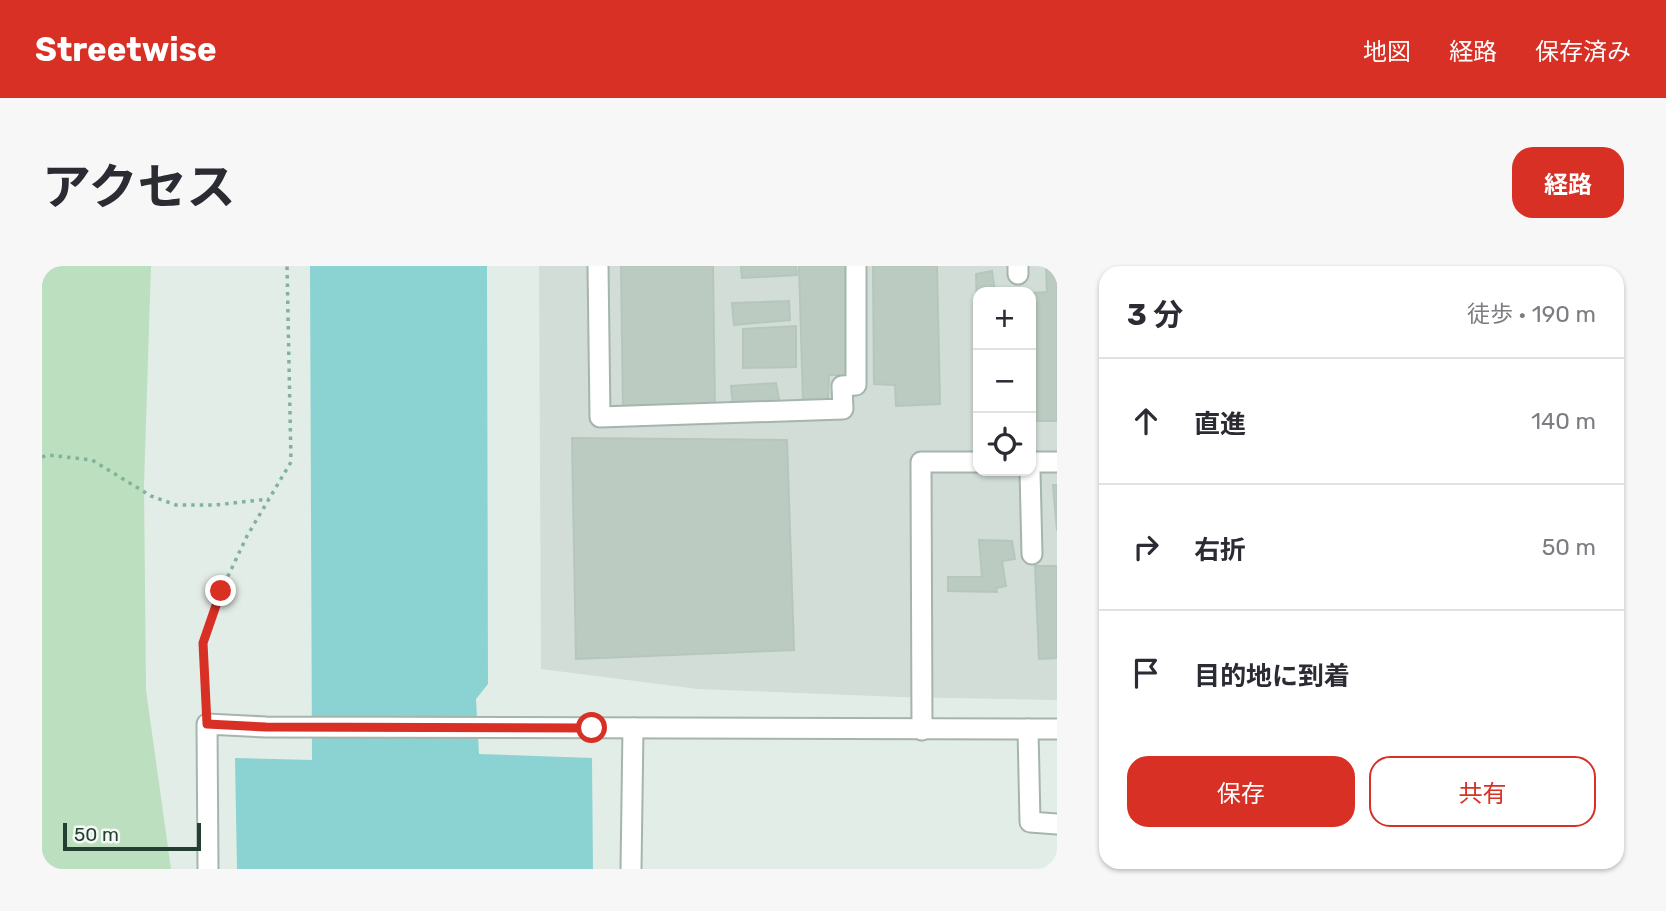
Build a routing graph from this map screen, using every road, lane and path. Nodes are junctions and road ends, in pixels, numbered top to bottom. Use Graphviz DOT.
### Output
graph roads {
  1 [pos="288,266"];
  2 [pos="598,266"];
  3 [pos="856,266"];
  4 [pos="42,457"];
  5 [pos="973,462"];
  6 [pos="1036,462"];
  7 [pos="1057,462"];
  8 [pos="1030,476"];
  9 [pos="269,499"];
  10 [pos="1032,554"];
  11 [pos="207,724"];
  12 [pos="633,729"];
  13 [pos="1028,729"];
  14 [pos="1057,729"];
  15 [pos="922,730"];
  16 [pos="1057,824"];
  17 [pos="208,869"];
  18 [pos="631,869"];
  1 -- 9 [label="path"];
  2 -- 3 [label="street"];
  4 -- 9 [label="path"];
  5 -- 15 [label="street"];
  6 -- 7 [label="street"];
  8 -- 10 [label="street"];
  9 -- 11 [label="path"];
  11 -- 12 [label="street"];
  11 -- 17 [label="street"];
  12 -- 15 [label="street"];
  12 -- 18 [label="street"];
  13 -- 14 [label="street"];
  13 -- 15 [label="street"];
  13 -- 16 [label="street"];
}
